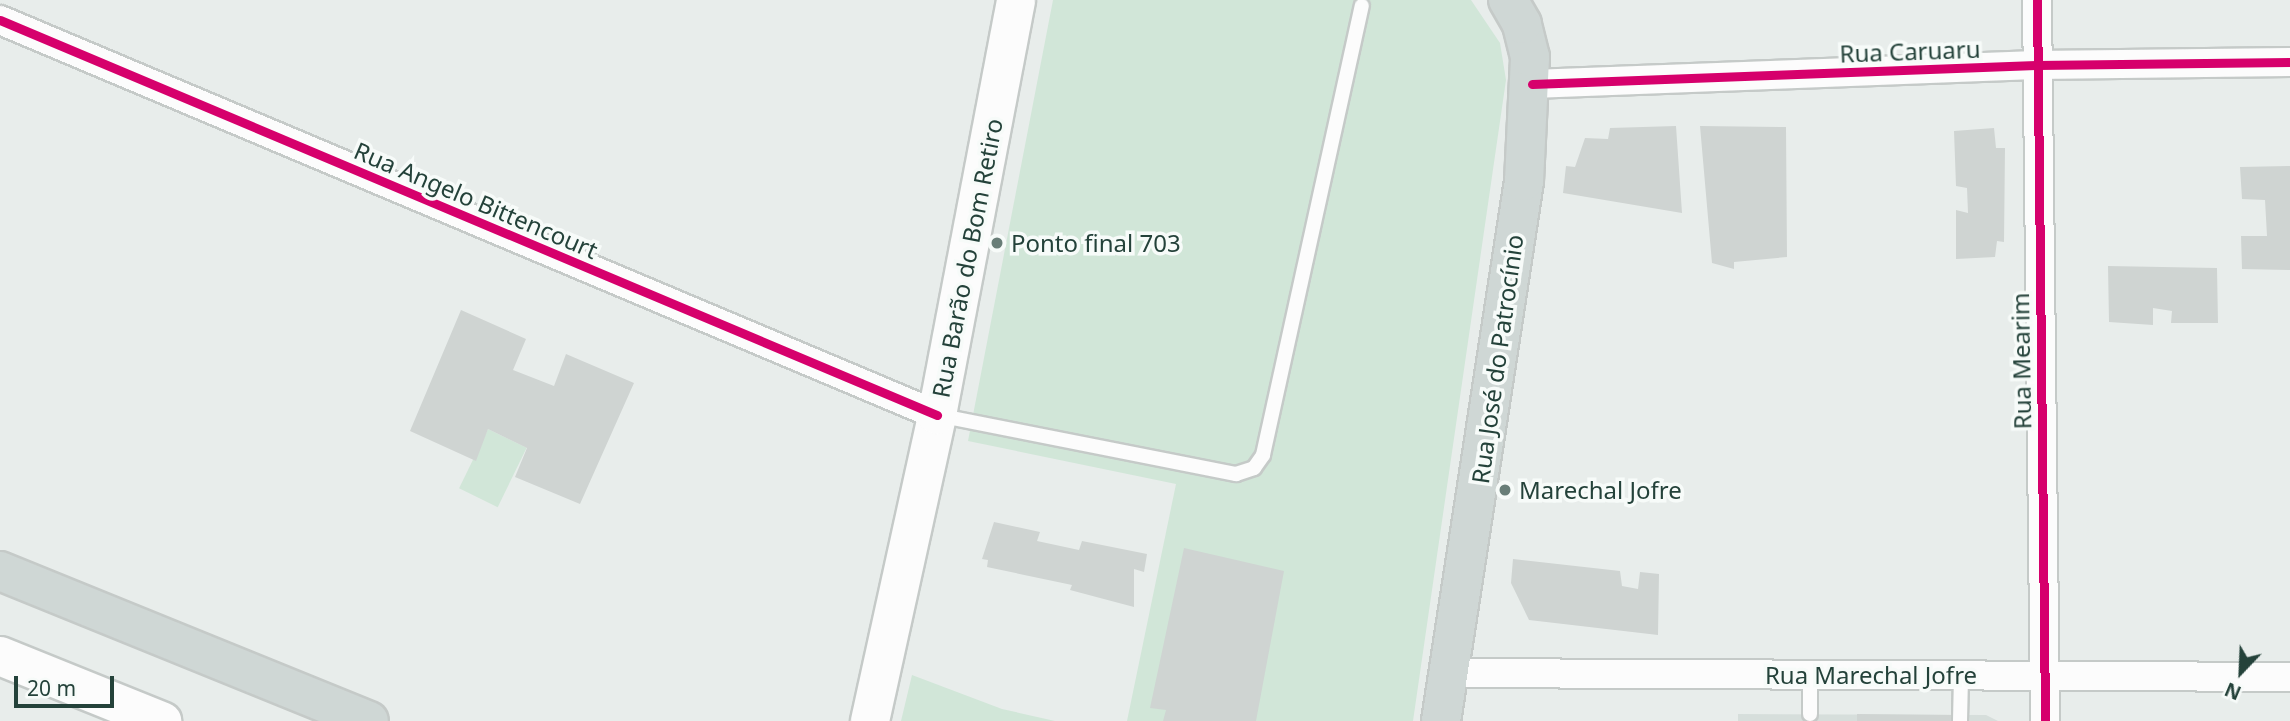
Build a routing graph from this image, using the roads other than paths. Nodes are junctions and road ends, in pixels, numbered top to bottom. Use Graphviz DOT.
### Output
graph roads {
  1 [pos="1016,0"];
  2 [pos="1507,0"];
  3 [pos="2037,0"];
  4 [pos="1362,6"];
  5 [pos="0,20"];
  6 [pos="2290,62"];
  7 [pos="2036,65"];
  8 [pos="1532,84"];
  9 [pos="937,415"];
  10 [pos="0,571"];
  11 [pos="0,656"];
  12 [pos="1451,673"];
  13 [pos="2044,674"];
  14 [pos="1810,675"];
  15 [pos="1961,676"];
  16 [pos="2290,677"];
  17 [pos="1810,714"];
  18 [pos="162,721"];
  19 [pos="369,721"];
  20 [pos="870,721"];
  21 [pos="1441,721"];
  22 [pos="1960,721"];
  23 [pos="2045,721"];
  1 -- 9 [label="main road, Rua Barão do Bom Retiro"];
  2 -- 8 [label="main road, Rua José do Patrocínio"];
  3 -- 7 [label="street, Rua Mearim"];
  4 -- 9 [label="lane"];
  5 -- 9 [label="street, Rua Angelo Bittencourt"];
  6 -- 7 [label="street, Rua Caruaru"];
  7 -- 8 [label="street, Rua Caruaru"];
  7 -- 13 [label="street, Rua Mearim"];
  8 -- 12 [label="main road, Rua José do Patrocínio"];
  9 -- 20 [label="main road, Rua Barão do Bom Retiro"];
  10 -- 19 [label="main road"];
  11 -- 18 [label="main road"];
  12 -- 14 [label="street, Rua Marechal Jofre"];
  12 -- 21 [label="main road, Rua José do Patrocínio"];
  13 -- 15 [label="street, Rua Marechal Jofre"];
  13 -- 16 [label="street, Rua Marechal Jofre"];
  13 -- 23 [label="street, Rua Mearim"];
  14 -- 15 [label="street, Rua Marechal Jofre"];
  14 -- 17 [label="lane"];
  15 -- 22 [label="lane"];
}
